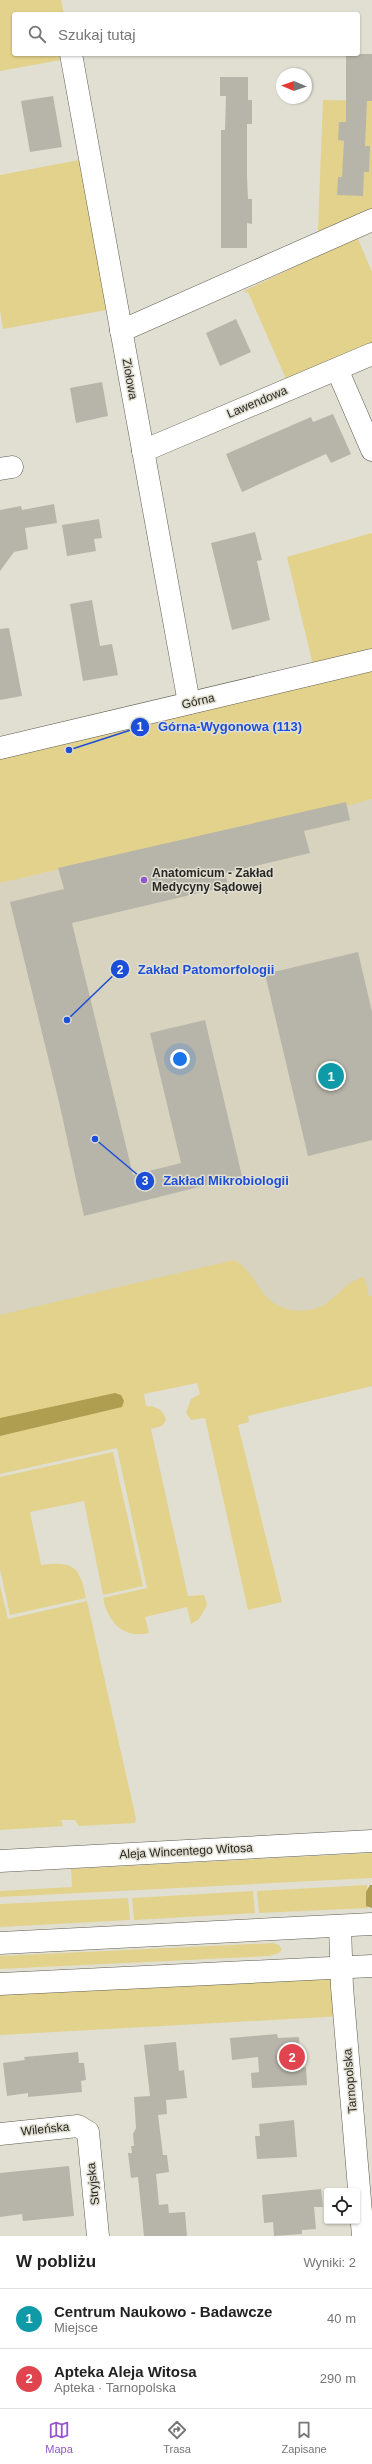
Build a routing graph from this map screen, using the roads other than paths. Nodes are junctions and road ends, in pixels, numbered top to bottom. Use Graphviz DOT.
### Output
graph roads {
  1 [pos="71,56"];
  2 [pos="372,220"];
  3 [pos="121,331"];
  4 [pos="372,354"];
  5 [pos="337,369"];
  6 [pos="372,450"];
  7 [pos="143,451"];
  8 [pos="372,660"];
  9 [pos="189,703"];
  10 [pos="0,748"];
  11 [pos="372,1841"];
  12 [pos="0,1862"];
  13 [pos="372,1924"];
  14 [pos="340,1926"];
  15 [pos="0,1943"];
  16 [pos="372,1966"];
  17 [pos="341,1968"];
  18 [pos="0,1984"];
  19 [pos="88,2132"];
  20 [pos="0,2134"];
  21 [pos="98,2236"];
  22 [pos="363,2236"];
  1 -- 3 [label="street, Ziołowa"];
  2 -- 3 [label="street"];
  3 -- 7 [label="street, Ziołowa"];
  4 -- 5 [label="street, Lawendowa"];
  5 -- 6 [label="street"];
  5 -- 7 [label="street, Lawendowa"];
  7 -- 9 [label="street, Ziołowa"];
  8 -- 9 [label="street, Górna"];
  9 -- 10 [label="street, Górna"];
  11 -- 12 [label="street, Aleja Wincentego Witosa"];
  13 -- 14 [label="street"];
  14 -- 15 [label="street"];
  14 -- 17 [label="street, Tarnopolska"];
  16 -- 17 [label="street"];
  17 -- 18 [label="street"];
  17 -- 22 [label="street, Tarnopolska"];
  19 -- 20 [label="street, Wileńska"];
  19 -- 21 [label="street, Stryjska"];
}
